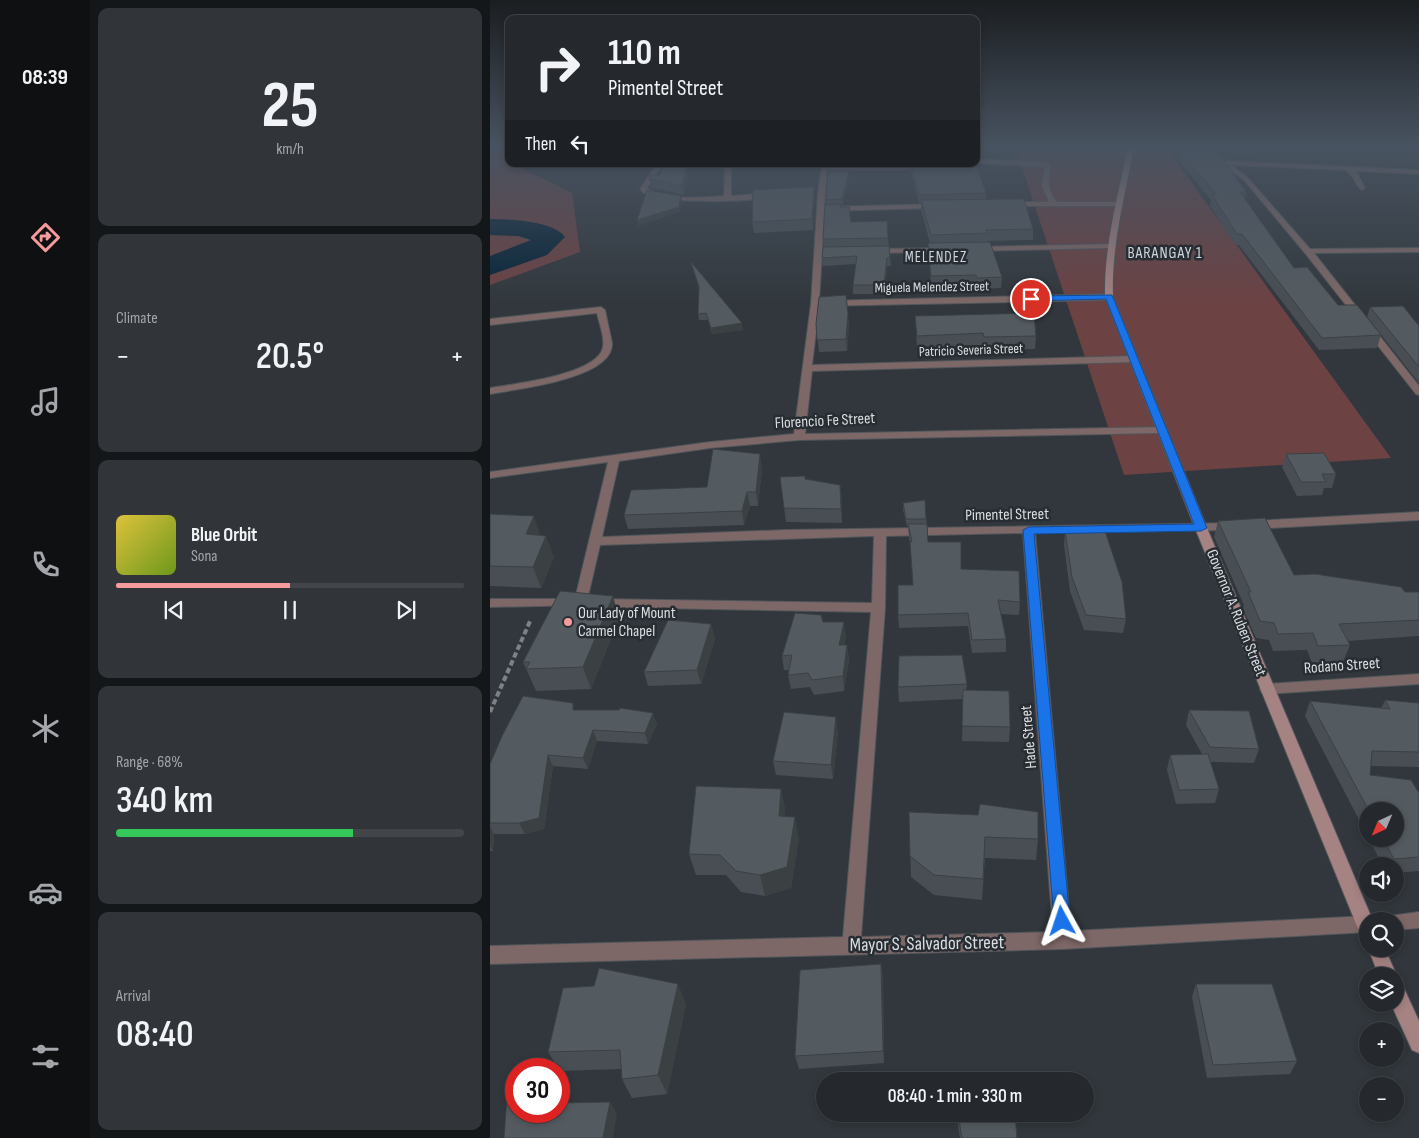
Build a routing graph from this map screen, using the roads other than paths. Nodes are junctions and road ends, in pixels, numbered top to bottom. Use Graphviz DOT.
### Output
graph roads {
  1 [pos="818,199"];
  2 [pos="1051,199"];
  3 [pos="1121,199"];
  4 [pos="1264,199"];
  5 [pos="1054,203"];
  6 [pos="1005,204"];
  7 [pos="1120,204"];
  8 [pos="947,206"];
  9 [pos="820,208"];
  10 [pos="1110,246"];
  11 [pos="954,249"];
  12 [pos="964,249"];
  13 [pos="867,251"];
  14 [pos="1308,251"];
  15 [pos="1417,251"];
  16 [pos="818,252"];
  17 [pos="848,252"];
  18 [pos="1109,297"];
  19 [pos="815,304"];
  20 [pos="490,322"];
  21 [pos="1134,359"];
  22 [pos="808,368"];
  23 [pos="490,391"];
  24 [pos="1419,392"];
  25 [pos="1163,430"];
  26 [pos="799,438"];
  27 [pos="614,459"];
  28 [pos="490,475"];
  29 [pos="1419,516"];
  30 [pos="1201,528"];
  31 [pos="1029,530"];
  32 [pos="880,533"];
  33 [pos="595,540"];
  34 [pos="581,602"];
  35 [pos="490,603"];
  36 [pos="878,608"];
  37 [pos="1419,679"];
  38 [pos="1267,688"];
  39 [pos="1360,912"];
  40 [pos="1419,920"];
  41 [pos="1404,921"];
  42 [pos="1359,927"];
  43 [pos="1064,940"];
  44 [pos="851,946"];
  45 [pos="490,955"];
  46 [pos="1404,1010"];
  47 [pos="1419,1043"];
  1 -- 9 [label="street"];
  2 -- 5 [label="street"];
  3 -- 7 [label="main road, Governor A. Ruben Street"];
  4 -- 14 [label="street"];
  5 -- 6 [label="street"];
  5 -- 7 [label="street"];
  7 -- 10 [label="main road, Governor A. Ruben Street"];
  8 -- 9 [label="street"];
  9 -- 16 [label="street"];
  10 -- 12 [label="street"];
  10 -- 18 [label="main road, Governor A. Ruben Street"];
  11 -- 13 [label="street"];
  14 -- 15 [label="street"];
  14 -- 24 [label="street"];
  16 -- 17 [label="street"];
  16 -- 19 [label="street"];
  18 -- 19 [label="street, Miguela Melendez Street"];
  18 -- 21 [label="main road, Governor A. Ruben Street"];
  19 -- 22 [label="street"];
  20 -- 23 [label="street"];
  21 -- 22 [label="street, Patricio Severia Street"];
  21 -- 25 [label="main road, Governor A. Ruben Street"];
  22 -- 26 [label="street"];
  25 -- 26 [label="street, Florencio Fe Street"];
  25 -- 30 [label="main road, Governor A. Ruben Street"];
  26 -- 27 [label="street, Florencio Fe Street"];
  27 -- 28 [label="street, Florencio Fe Street"];
  27 -- 33 [label="street"];
  29 -- 30 [label="street, Pimentel Street"];
  30 -- 31 [label="street, Pimentel Street"];
  30 -- 38 [label="main road, Governor A. Ruben Street"];
  31 -- 32 [label="street, Pimentel Street"];
  31 -- 43 [label="street, Hade Street"];
  32 -- 33 [label="street, Pimentel Street"];
  32 -- 36 [label="street"];
  33 -- 34 [label="street"];
  34 -- 35 [label="street"];
  34 -- 36 [label="street"];
  36 -- 44 [label="street"];
  37 -- 38 [label="street, Rodano Street"];
  38 -- 39 [label="main road, Governor A. Ruben Street"];
  40 -- 41 [label="street"];
  42 -- 43 [label="street, Mayor S. Salvador Street"];
  43 -- 44 [label="street, Mayor S. Salvador Street"];
  44 -- 45 [label="street, Mayor S. Salvador Street"];
  46 -- 47 [label="main road"];
}
